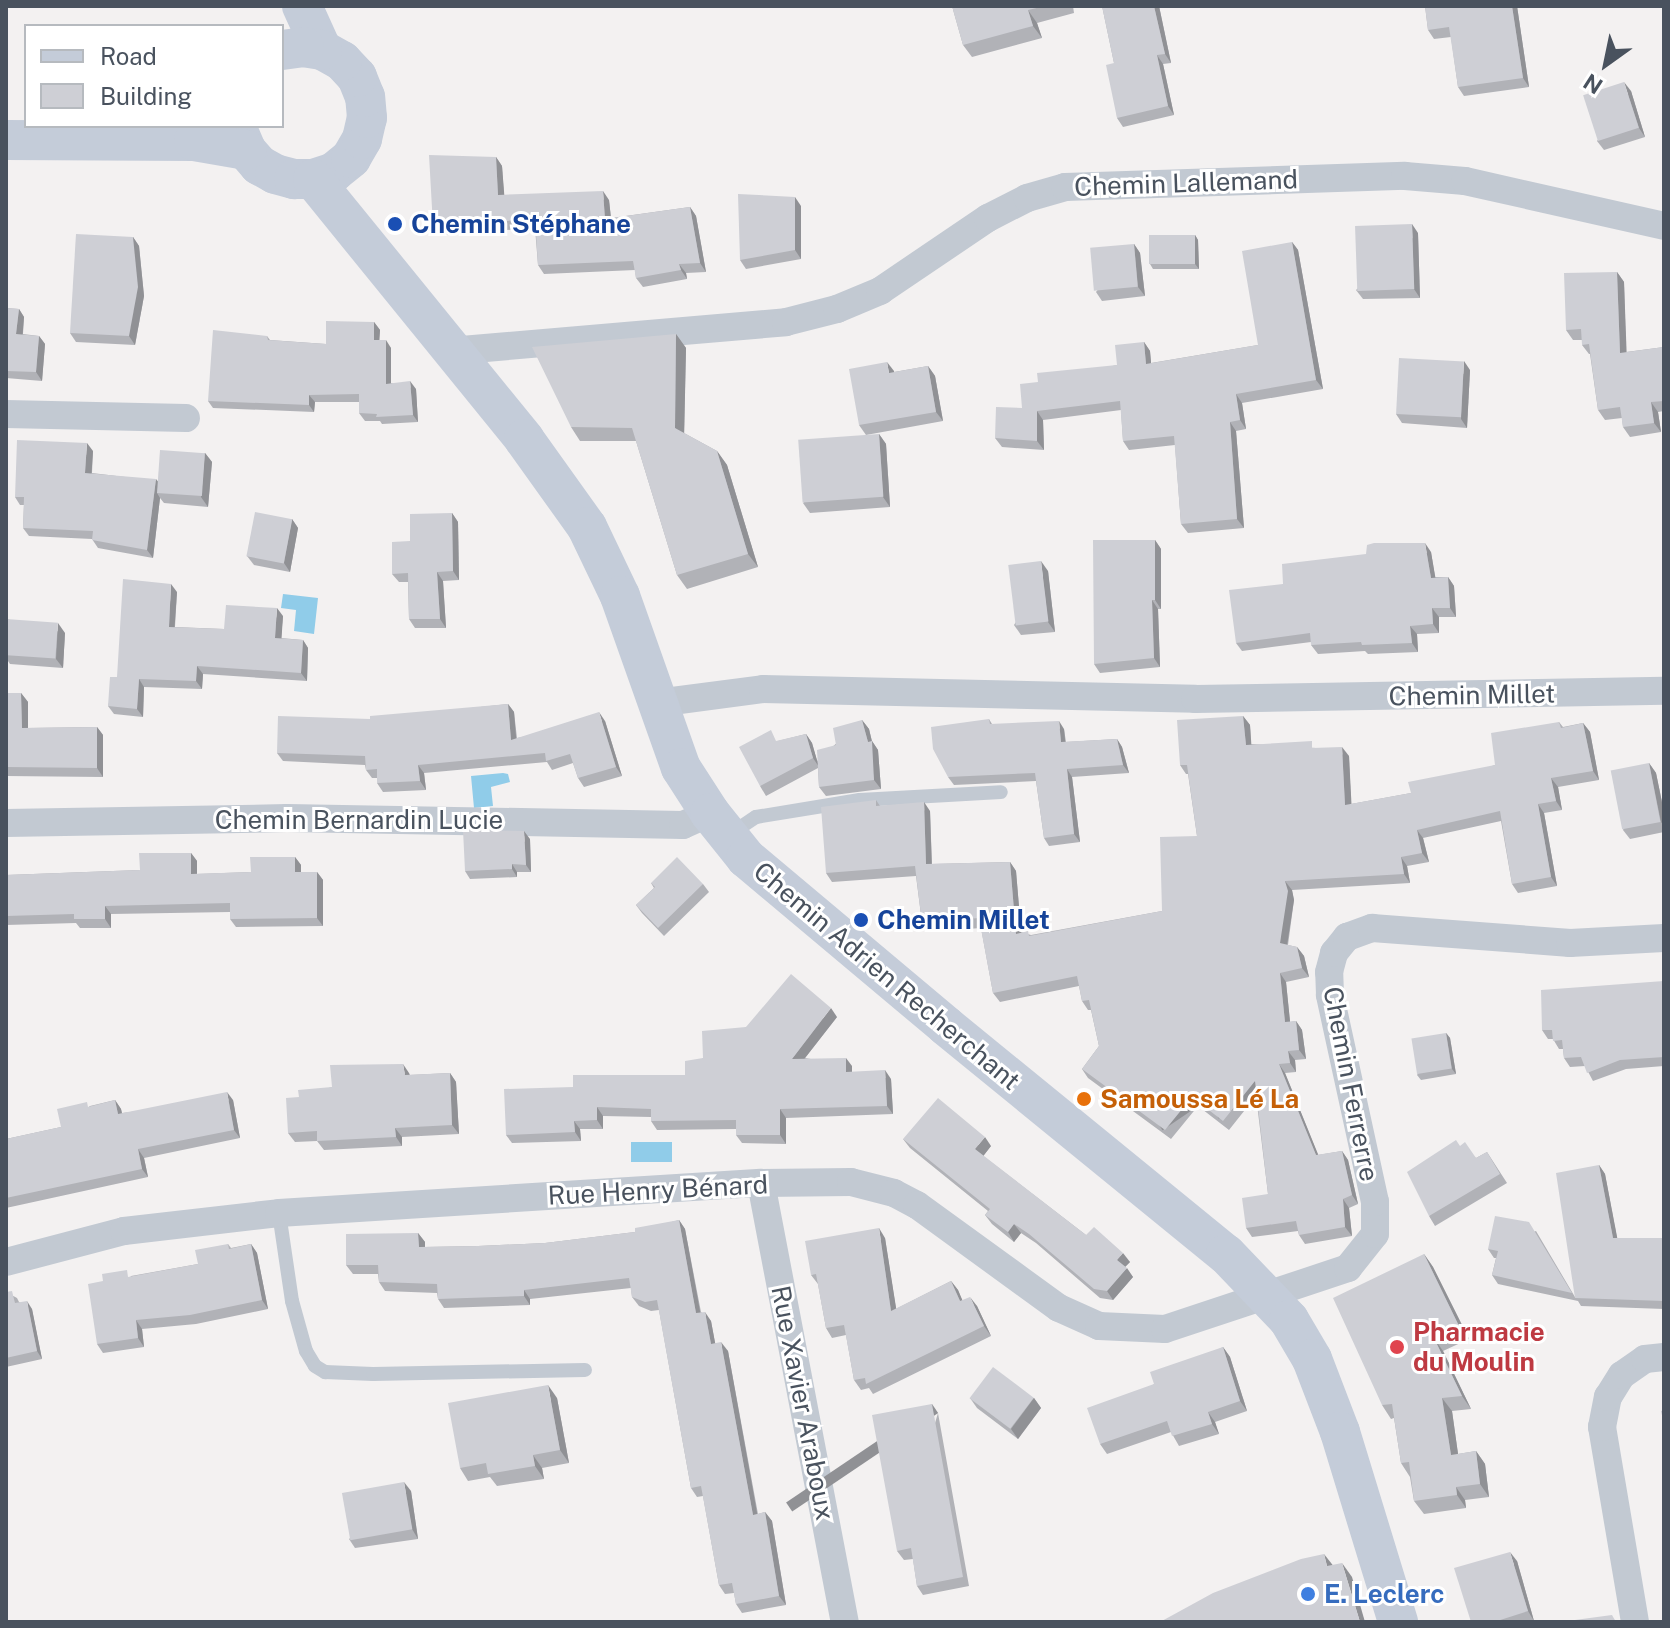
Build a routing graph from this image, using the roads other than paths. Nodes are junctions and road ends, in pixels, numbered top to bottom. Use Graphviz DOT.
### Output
graph roads {
  1 [pos="300,6"];
  2 [pos="297,50"];
  3 [pos="204,134"];
  4 [pos="241,138"];
  5 [pos="6,140"];
  6 [pos="351,158"];
  7 [pos="313,179"];
  8 [pos="1664,226"];
  9 [pos="375,254"];
  10 [pos="450,351"];
  11 [pos="6,414"];
  12 [pos="186,418"];
  13 [pos="1664,691"];
  14 [pos="657,703"];
  15 [pos="1001,792"];
  16 [pos="6,823"];
  17 [pos="719,824"];
  18 [pos="1664,938"];
  19 [pos="761,1183"];
  20 [pos="279,1213"];
  21 [pos="6,1262"];
  22 [pos="1267,1293"];
  23 [pos="1664,1357"];
  24 [pos="585,1370"];
  25 [pos="845,1622"];
  26 [pos="1398,1622"];
  27 [pos="1635,1622"];
  1 -- 2 [label="main road"];
  2 -- 6 [label="main road"];
  3 -- 4 [label="main road"];
  3 -- 5 [label="main road"];
  4 -- 7 [label="main road"];
  6 -- 7 [label="main road"];
  6 -- 9 [label="main road, Chemin Adrien Recherchant"];
  7 -- 9 [label="main road, Chemin Adrien Recherchant"];
  8 -- 10 [label="street, Chemin Lallemand"];
  9 -- 10 [label="main road, Chemin Adrien Recherchant"];
  10 -- 14 [label="main road, Chemin Adrien Recherchant"];
  11 -- 12 [label="street"];
  13 -- 14 [label="street, Chemin Millet"];
  14 -- 17 [label="main road, Chemin Adrien Recherchant"];
  15 -- 17 [label="lane"];
  16 -- 17 [label="street, Chemin Bernardin Lucie"];
  17 -- 22 [label="main road, Chemin Adrien Recherchant"];
  18 -- 22 [label="street, Chemin Ferrerre"];
  19 -- 20 [label="street, Rue Henry Bénard"];
  19 -- 22 [label="street, Rue Henry Bénard"];
  19 -- 25 [label="street, Rue Xavier Araboux"];
  20 -- 21 [label="street, Rue Henry Bénard"];
  20 -- 24 [label="lane"];
  22 -- 26 [label="main road, Chemin Adrien Recherchant"];
  23 -- 27 [label="street"];
}
